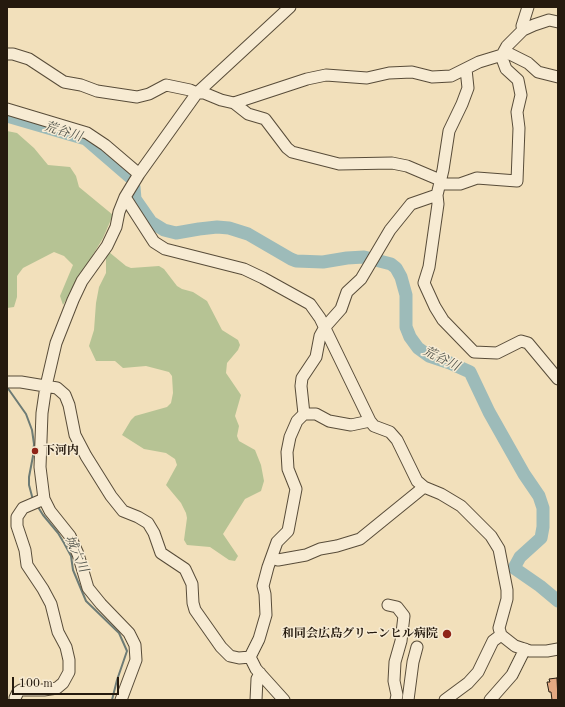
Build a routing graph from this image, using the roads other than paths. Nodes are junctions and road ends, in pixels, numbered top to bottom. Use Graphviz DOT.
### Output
graph roads {
  1 [pos="290,7"];
  2 [pos="528,7"];
  3 [pos="558,22"];
  4 [pos="523,30"];
  5 [pos="7,54"];
  6 [pos="502,55"];
  7 [pos="466,69"];
  8 [pos="558,77"];
  9 [pos="196,93"];
  10 [pos="234,103"];
  11 [pos="7,109"];
  12 [pos="139,174"];
  13 [pos="440,182"];
  14 [pos="438,195"];
  15 [pos="125,197"];
  16 [pos="325,327"];
  17 [pos="558,379"];
  18 [pos="7,382"];
  19 [pos="46,386"];
  20 [pos="304,414"];
  21 [pos="370,421"];
  22 [pos="424,487"];
  23 [pos="39,502"];
  24 [pos="272,558"];
  25 [pos="388,605"];
  26 [pos="501,635"];
  27 [pos="417,647"];
  28 [pos="525,649"];
  29 [pos="558,649"];
  30 [pos="250,657"];
  31 [pos="260,673"];
  32 [pos="14,699"];
  33 [pos="121,700"];
  34 [pos="256,700"];
  35 [pos="284,700"];
  36 [pos="396,700"];
  37 [pos="408,700"];
  38 [pos="445,700"];
  39 [pos="490,700"];
  1 -- 9 [label="street"];
  2 -- 4 [label="street"];
  3 -- 4 [label="street"];
  4 -- 6 [label="street"];
  5 -- 9 [label="street"];
  6 -- 7 [label="street"];
  6 -- 8 [label="street"];
  6 -- 13 [label="street"];
  7 -- 10 [label="street"];
  7 -- 13 [label="street"];
  9 -- 10 [label="street"];
  9 -- 12 [label="street"];
  10 -- 13 [label="street"];
  11 -- 12 [label="street"];
  12 -- 15 [label="street"];
  13 -- 14 [label="street"];
  14 -- 16 [label="street"];
  14 -- 17 [label="street"];
  15 -- 16 [label="street"];
  15 -- 19 [label="street"];
  16 -- 20 [label="street"];
  16 -- 21 [label="street"];
  18 -- 19 [label="street"];
  19 -- 23 [label="street"];
  19 -- 30 [label="street"];
  20 -- 21 [label="street"];
  20 -- 24 [label="street"];
  21 -- 22 [label="street"];
  22 -- 24 [label="street"];
  22 -- 26 [label="street"];
  23 -- 32 [label="street"];
  23 -- 33 [label="street"];
  24 -- 30 [label="street"];
  25 -- 36 [label="street"];
  26 -- 28 [label="street"];
  26 -- 38 [label="street"];
  27 -- 37 [label="street"];
  28 -- 29 [label="street"];
  28 -- 39 [label="street"];
  30 -- 31 [label="street"];
  31 -- 34 [label="street"];
  31 -- 35 [label="street"];
}
